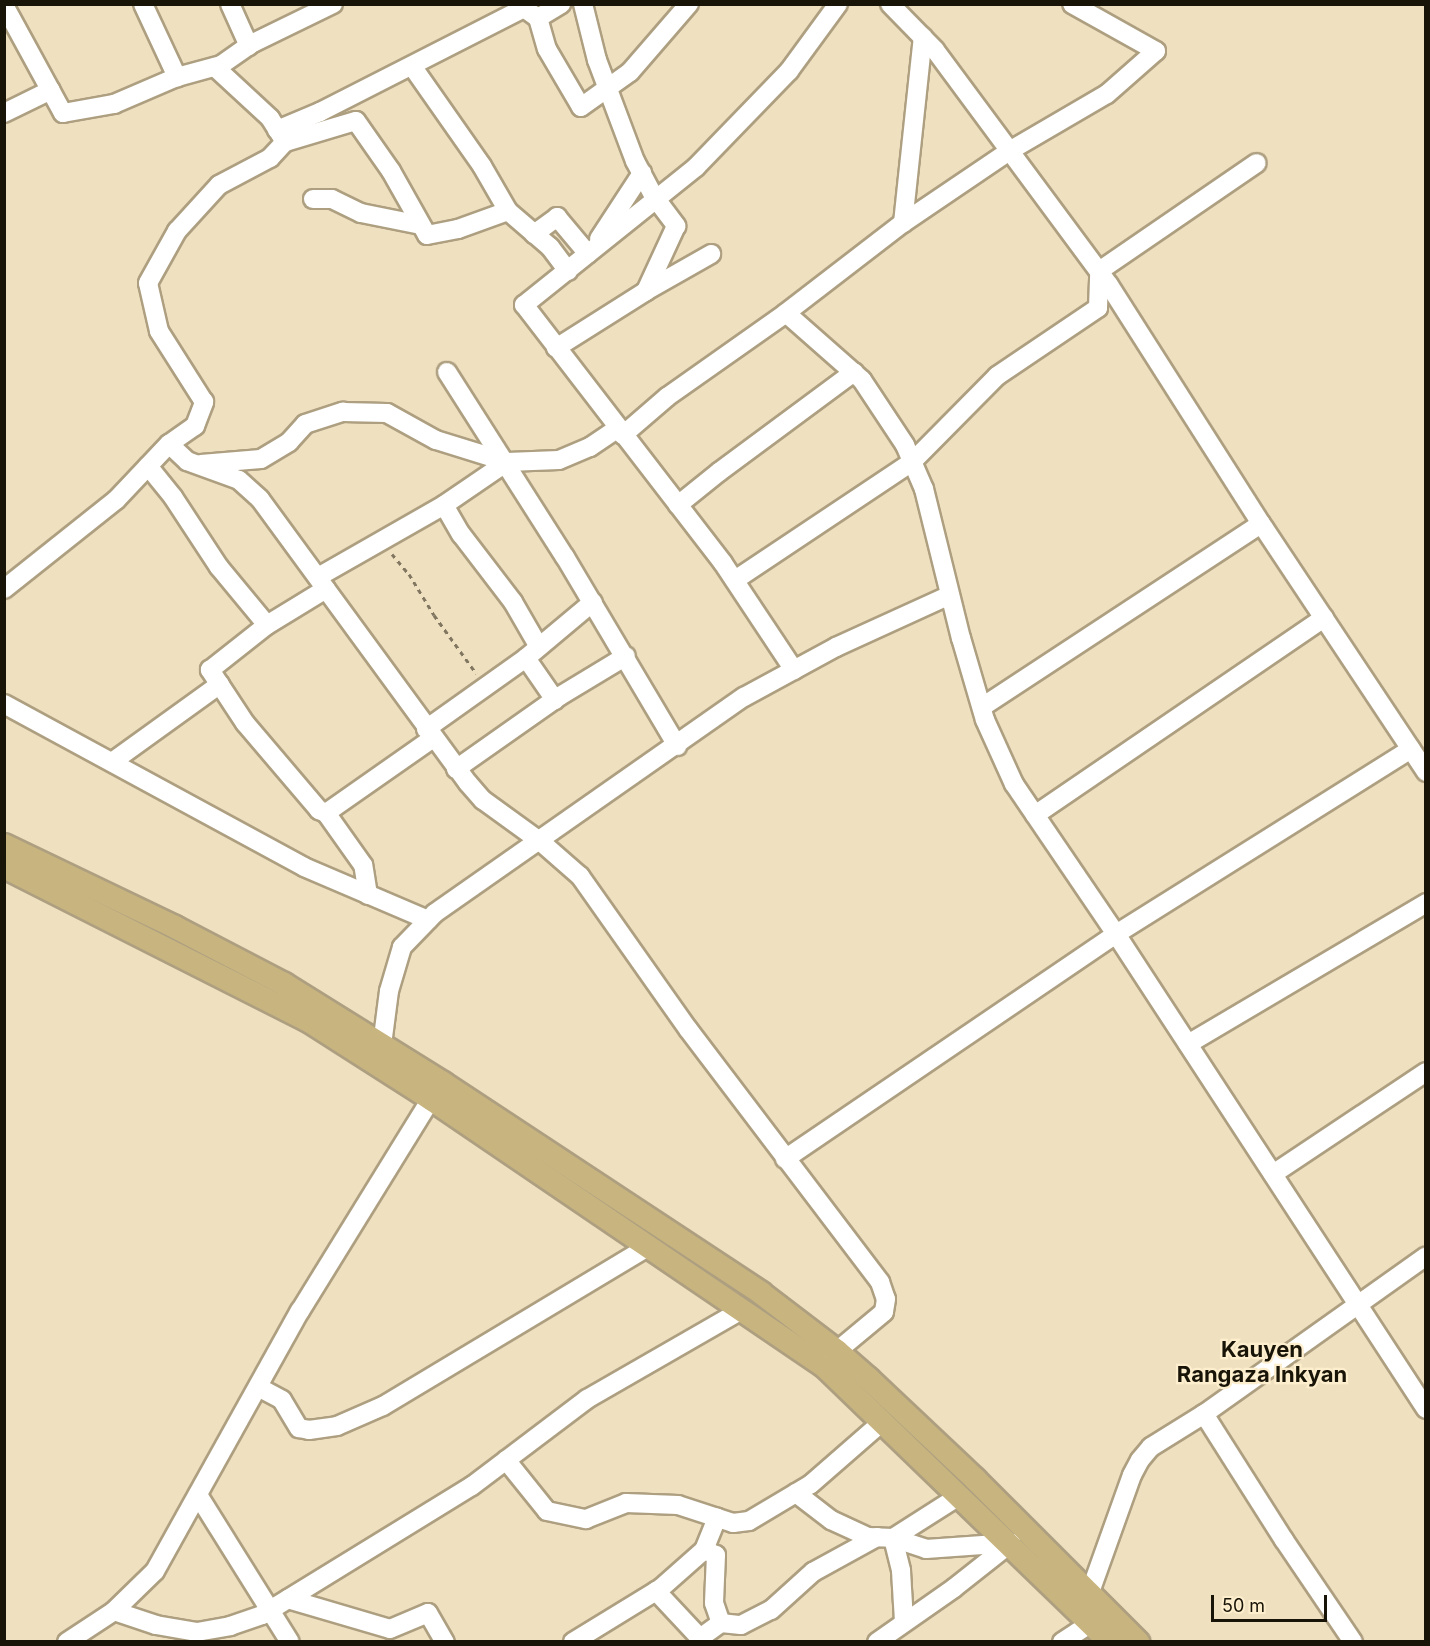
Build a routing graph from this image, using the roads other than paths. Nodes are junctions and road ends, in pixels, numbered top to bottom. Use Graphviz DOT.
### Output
graph roads {
  1 [pos="143,4"];
  2 [pos="230,4"];
  3 [pos="333,4"];
  4 [pos="561,4"];
  5 [pos="583,4"];
  6 [pos="689,4"];
  7 [pos="838,4"];
  8 [pos="890,4"];
  9 [pos="1072,4"];
  10 [pos="312,9"];
  11 [pos="7,16"];
  12 [pos="538,18"];
  13 [pos="923,38"];
  14 [pos="249,46"];
  15 [pos="412,66"];
  16 [pos="215,67"];
  17 [pos="177,77"];
  18 [pos="608,87"];
  19 [pos="51,90"];
  20 [pos="4,113"];
  21 [pos="281,136"];
  22 [pos="1011,150"];
  23 [pos="1257,163"];
  24 [pos="642,173"];
  25 [pos="313,199"];
  26 [pos="657,200"];
  27 [pos="508,211"];
  28 [pos="903,223"];
  29 [pos="421,225"];
  30 [pos="534,234"];
  31 [pos="591,251"];
  32 [pos="711,254"];
  33 [pos="568,271"];
  34 [pos="1100,271"];
  35 [pos="646,291"];
  36 [pos="786,313"];
  37 [pos="556,348"];
  38 [pos="447,372"];
  39 [pos="854,372"];
  40 [pos="620,432"];
  41 [pos="169,444"];
  42 [pos="507,462"];
  43 [pos="912,462"];
  44 [pos="196,464"];
  45 [pos="148,466"];
  46 [pos="444,505"];
  47 [pos="678,505"];
  48 [pos="1262,524"];
  49 [pos="735,580"];
  50 [pos="322,583"];
  51 [pos="4,589"];
  52 [pos="950,595"];
  53 [pos="592,602"];
  54 [pos="1324,618"];
  55 [pos="267,625"];
  56 [pos="533,652"];
  57 [pos="626,656"];
  58 [pos="794,670"];
  59 [pos="220,684"];
  60 [pos="555,700"];
  61 [pos="4,704"];
  62 [pos="982,707"];
  63 [pos="430,733"];
  64 [pos="677,746"];
  65 [pos="1411,749"];
  66 [pos="112,762"];
  67 [pos="456,769"];
  68 [pos="1425,772"];
  69 [pos="326,813"];
  70 [pos="1035,815"];
  71 [pos="541,842"];
  72 [pos="4,845"];
  73 [pos="4,867"];
  74 [pos="368,895"];
  75 [pos="1425,903"];
  76 [pos="428,920"];
  77 [pos="1116,934"];
  78 [pos="1188,1044"];
  79 [pos="382,1045"];
  80 [pos="1425,1072"];
  81 [pos="431,1099"];
  82 [pos="785,1159"];
  83 [pos="1273,1174"];
  84 [pos="649,1246"];
  85 [pos="1425,1256"];
  86 [pos="1356,1303"];
  87 [pos="742,1310"];
  88 [pos="837,1351"];
  89 [pos="258,1387"];
  90 [pos="1425,1409"];
  91 [pos="1204,1414"];
  92 [pos="882,1422"];
  93 [pos="506,1460"];
  94 [pos="796,1493"];
  95 [pos="198,1495"];
  96 [pos="959,1496"];
  97 [pos="717,1518"];
  98 [pos="885,1538"];
  99 [pos="1011,1543"];
  100 [pos="704,1550"];
  101 [pos="656,1591"];
  102 [pos="1089,1594"];
  103 [pos="288,1599"];
  104 [pos="270,1610"];
  105 [pos="114,1611"];
  106 [pos="904,1622"];
  107 [pos="721,1623"];
  108 [pos="1091,1623"];
  109 [pos="702,1640"];
  110 [pos="67,1641"];
  111 [pos="290,1641"];
  112 [pos="445,1641"];
  113 [pos="573,1641"];
  114 [pos="877,1641"];
  115 [pos="1062,1641"];
  116 [pos="1110,1641"];
  117 [pos="1138,1641"];
  118 [pos="1353,1641"];
  1 -- 17 [label="street"];
  2 -- 14 [label="street"];
  3 -- 10 [label="street"];
  4 -- 12 [label="street"];
  5 -- 18 [label="street"];
  6 -- 18 [label="street"];
  7 -- 26 [label="street"];
  8 -- 13 [label="street"];
  9 -- 22 [label="street"];
  10 -- 14 [label="street"];
  11 -- 19 [label="street"];
  12 -- 15 [label="street"];
  12 -- 18 [label="street"];
  13 -- 22 [label="street"];
  13 -- 28 [label="street"];
  14 -- 16 [label="street"];
  15 -- 21 [label="street"];
  15 -- 27 [label="street"];
  16 -- 17 [label="street"];
  16 -- 21 [label="street"];
  17 -- 19 [label="street"];
  18 -- 24 [label="street"];
  19 -- 20 [label="street"];
  21 -- 29 [label="street"];
  21 -- 41 [label="street"];
  22 -- 28 [label="street"];
  22 -- 34 [label="street"];
  23 -- 34 [label="street"];
  24 -- 26 [label="street"];
  24 -- 31 [label="street"];
  25 -- 29 [label="street"];
  26 -- 31 [label="street"];
  26 -- 35 [label="street"];
  27 -- 29 [label="street"];
  27 -- 30 [label="street"];
  28 -- 36 [label="street"];
  30 -- 31 [label="street"];
  30 -- 33 [label="street"];
  31 -- 33 [label="street"];
  32 -- 35 [label="street"];
  33 -- 37 [label="street"];
  34 -- 43 [label="street"];
  34 -- 48 [label="street"];
  35 -- 37 [label="street"];
  36 -- 39 [label="street"];
  36 -- 40 [label="street"];
  37 -- 40 [label="street"];
  38 -- 42 [label="street"];
  39 -- 43 [label="street"];
  39 -- 47 [label="street"];
  40 -- 42 [label="street"];
  40 -- 47 [label="street"];
  41 -- 44 [label="street"];
  41 -- 45 [label="street"];
  42 -- 44 [label="street"];
  42 -- 46 [label="street"];
  42 -- 53 [label="street"];
  43 -- 49 [label="street"];
  43 -- 52 [label="street"];
  44 -- 50 [label="street"];
  45 -- 51 [label="street"];
  45 -- 55 [label="street"];
  46 -- 50 [label="street"];
  46 -- 56 [label="street"];
  47 -- 49 [label="street"];
  48 -- 54 [label="street"];
  48 -- 62 [label="street"];
  49 -- 58 [label="street"];
  50 -- 55 [label="street"];
  50 -- 63 [label="street"];
  52 -- 58 [label="street"];
  52 -- 62 [label="street"];
  53 -- 56 [label="street"];
  53 -- 57 [label="street"];
  54 -- 65 [label="street"];
  54 -- 70 [label="street"];
  55 -- 59 [label="street"];
  56 -- 60 [label="street"];
  56 -- 63 [label="street"];
  57 -- 60 [label="street"];
  57 -- 64 [label="street"];
  58 -- 64 [label="street"];
  59 -- 66 [label="street"];
  59 -- 69 [label="street"];
  60 -- 67 [label="street"];
  61 -- 66 [label="street"];
  62 -- 70 [label="street"];
  63 -- 67 [label="street"];
  63 -- 69 [label="street"];
  64 -- 71 [label="street"];
  65 -- 68 [label="street"];
  65 -- 77 [label="street"];
  66 -- 74 [label="street"];
  67 -- 71 [label="street"];
  69 -- 74 [label="street"];
  70 -- 77 [label="street"];
  71 -- 76 [label="street"];
  71 -- 82 [label="street"];
  72 -- 79 [label="main road"];
  73 -- 81 [label="main road"];
  74 -- 76 [label="street"];
  75 -- 78 [label="street"];
  76 -- 79 [label="street"];
  77 -- 78 [label="street"];
  77 -- 82 [label="street"];
  78 -- 83 [label="street"];
  79 -- 88 [label="main road"];
  80 -- 83 [label="street"];
  81 -- 84 [label="main road"];
  81 -- 89 [label="street"];
  82 -- 88 [label="street"];
  83 -- 86 [label="street"];
  84 -- 87 [label="main road"];
  84 -- 89 [label="street"];
  85 -- 86 [label="street"];
  86 -- 90 [label="street"];
  86 -- 91 [label="street"];
  87 -- 92 [label="main road"];
  87 -- 93 [label="street"];
  88 -- 102 [label="main road"];
  89 -- 95 [label="street"];
  91 -- 102 [label="street"];
  91 -- 118 [label="street"];
  92 -- 94 [label="street"];
  92 -- 96 [label="main road"];
  93 -- 97 [label="street"];
  93 -- 103 [label="street"];
  94 -- 97 [label="street"];
  94 -- 98 [label="street"];
  95 -- 104 [label="street"];
  95 -- 105 [label="street"];
  96 -- 98 [label="street"];
  96 -- 99 [label="main road"];
  97 -- 100 [label="street"];
  98 -- 99 [label="street"];
  98 -- 106 [label="street"];
  98 -- 107 [label="street"];
  99 -- 106 [label="street"];
  99 -- 108 [label="main road"];
  100 -- 101 [label="street"];
  100 -- 107 [label="street"];
  101 -- 109 [label="street"];
  101 -- 113 [label="street"];
  102 -- 117 [label="main road"];
  103 -- 104 [label="street"];
  103 -- 112 [label="street"];
  104 -- 105 [label="street"];
  104 -- 111 [label="street"];
  105 -- 110 [label="street"];
  106 -- 114 [label="street"];
  107 -- 109 [label="street"];
  108 -- 115 [label="street"];
  108 -- 116 [label="main road"];
}
